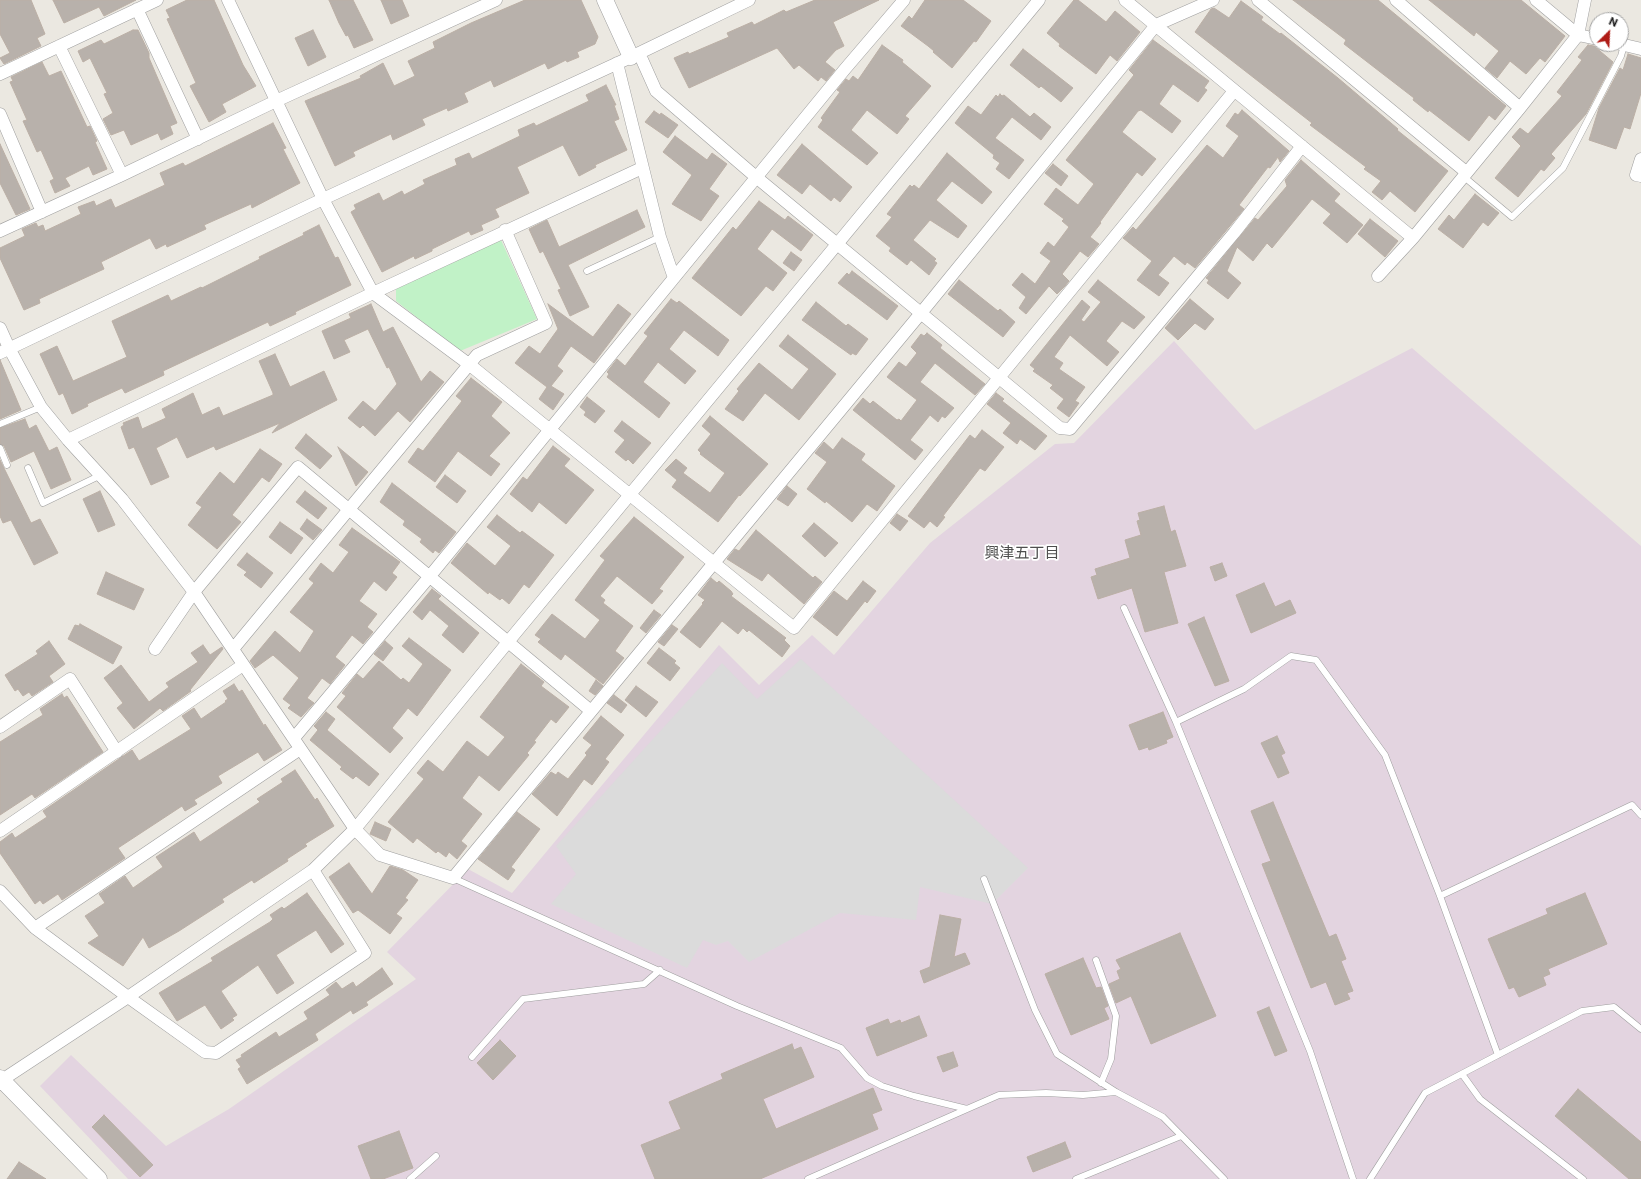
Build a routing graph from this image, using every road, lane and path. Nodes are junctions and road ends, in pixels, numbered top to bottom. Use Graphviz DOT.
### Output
graph roads {
  1 [pos="157,0"];
  2 [pos="228,0"];
  3 [pos="605,0"];
  4 [pos="749,0"];
  5 [pos="904,0"];
  6 [pos="1039,0"];
  7 [pos="1125,0"];
  8 [pos="1213,0"];
  9 [pos="1258,0"];
  10 [pos="1396,0"];
  11 [pos="1536,0"];
  12 [pos="1586,0"];
  13 [pos="491,1"];
  14 [pos="137,9"];
  15 [pos="1156,25"];
  16 [pos="1578,35"];
  17 [pos="1589,37"];
  18 [pos="1629,45"];
  19 [pos="59,46"];
  20 [pos="1641,48"];
  21 [pos="1621,52"];
  22 [pos="629,58"];
  23 [pos="0,74"];
  24 [pos="1234,91"];
  25 [pos="276,101"];
  26 [pos="1520,108"];
  27 [pos="0,114"];
  28 [pos="198,139"];
  29 [pos="1302,146"];
  30 [pos="1641,159"];
  31 [pos="642,168"];
  32 [pos="1464,174"];
  33 [pos="122,175"];
  34 [pos="1641,176"];
  35 [pos="756,177"];
  36 [pos="323,199"];
  37 [pos="42,212"];
  38 [pos="505,230"];
  39 [pos="0,231"];
  40 [pos="660,237"];
  41 [pos="1413,238"];
  42 [pos="837,243"];
  43 [pos="587,272"];
  44 [pos="1378,276"];
  45 [pos="674,278"];
  46 [pos="372,293"];
  47 [pos="921,312"];
  48 [pos="0,328"];
  49 [pos="4,351"];
  50 [pos="470,365"];
  51 [pos="998,378"];
  52 [pos="41,407"];
  53 [pos="0,424"];
  54 [pos="550,429"];
  55 [pos="68,440"];
  56 [pos="0,448"];
  57 [pos="7,465"];
  58 [pos="28,468"];
  59 [pos="100,475"];
  60 [pos="630,496"];
  61 [pos="349,510"];
  62 [pos="714,562"];
  63 [pos="430,576"];
  64 [pos="194,592"];
  65 [pos="1124,608"];
  66 [pos="508,642"];
  67 [pos="155,649"];
  68 [pos="233,649"];
  69 [pos="243,665"];
  70 [pos="591,710"];
  71 [pos="1176,722"];
  72 [pos="0,727"];
  73 [pos="297,744"];
  74 [pos="117,752"];
  75 [pos="1641,815"];
  76 [pos="355,829"];
  77 [pos="0,831"];
  78 [pos="313,870"];
  79 [pos="453,878"];
  80 [pos="984,879"];
  81 [pos="0,891"];
  82 [pos="1440,896"];
  83 [pos="35,928"];
  84 [pos="1096,960"];
  85 [pos="660,970"];
  86 [pos="128,997"];
  87 [pos="1641,1029"];
  88 [pos="1498,1055"];
  89 [pos="472,1057"];
  90 [pos="1462,1074"];
  91 [pos="1,1080"];
  92 [pos="1101,1083"];
  93 [pos="1116,1092"];
  94 [pos="967,1108"];
  95 [pos="1181,1136"];
  96 [pos="436,1156"];
  97 [pos="99,1179"];
  98 [pos="410,1179"];
  99 [pos="808,1179"];
  100 [pos="1076,1179"];
  101 [pos="1224,1179"];
  102 [pos="1353,1179"];
  103 [pos="1370,1179"];
  104 [pos="1583,1179"];
  1 -- 14 [label="street"];
  2 -- 25 [label="street"];
  3 -- 22 [label="street"];
  4 -- 22 [label="street"];
  5 -- 35 [label="street"];
  6 -- 42 [label="street"];
  7 -- 15 [label="street"];
  8 -- 15 [label="street"];
  9 -- 32 [label="street"];
  10 -- 26 [label="street"];
  11 -- 16 [label="street"];
  12 -- 16 [label="street"];
  13 -- 25 [label="street"];
  14 -- 19 [label="street"];
  14 -- 28 [label="street"];
  15 -- 24 [label="street"];
  15 -- 47 [label="street"];
  16 -- 17 [label="street"];
  16 -- 26 [label="street"];
  18 -- 20 [label="street"];
  19 -- 23 [label="street"];
  19 -- 33 [label="street"];
  21 -- 32 [label="lane"];
  22 -- 31 [label="street"];
  22 -- 35 [label="street"];
  22 -- 36 [label="street"];
  24 -- 29 [label="street"];
  24 -- 51 [label="street"];
  25 -- 28 [label="street"];
  25 -- 36 [label="street"];
  26 -- 32 [label="street"];
  27 -- 37 [label="street"];
  28 -- 33 [label="street"];
  29 -- 41 [label="street"];
  29 -- 51 [label="street"];
  30 -- 34 [label="street"];
  31 -- 38 [label="street"];
  31 -- 40 [label="street"];
  32 -- 41 [label="street"];
  33 -- 37 [label="street"];
  35 -- 42 [label="street"];
  35 -- 45 [label="street"];
  36 -- 46 [label="street"];
  36 -- 49 [label="street"];
  37 -- 39 [label="street"];
  38 -- 46 [label="street"];
  38 -- 50 [label="street"];
  40 -- 43 [label="lane"];
  40 -- 45 [label="street"];
  41 -- 44 [label="street"];
  42 -- 47 [label="street"];
  42 -- 60 [label="street"];
  45 -- 54 [label="street"];
  46 -- 50 [label="street"];
  46 -- 55 [label="street"];
  47 -- 51 [label="street"];
  47 -- 62 [label="street"];
  48 -- 49 [label="street"];
  49 -- 52 [label="street"];
  50 -- 54 [label="street"];
  50 -- 61 [label="street"];
  51 -- 62 [label="street"];
  52 -- 53 [label="lane"];
  52 -- 55 [label="street"];
  54 -- 60 [label="street"];
  54 -- 63 [label="street"];
  55 -- 59 [label="street"];
  56 -- 57 [label="lane"];
  58 -- 59 [label="lane"];
  59 -- 64 [label="street"];
  60 -- 62 [label="street"];
  60 -- 66 [label="street"];
  61 -- 63 [label="street"];
  61 -- 64 [label="street"];
  61 -- 68 [label="street"];
  62 -- 70 [label="street"];
  63 -- 66 [label="street"];
  63 -- 73 [label="street"];
  64 -- 67 [label="street"];
  64 -- 68 [label="street"];
  65 -- 71 [label="lane"];
  66 -- 70 [label="street"];
  66 -- 76 [label="street"];
  68 -- 69 [label="street"];
  69 -- 73 [label="street"];
  69 -- 74 [label="street"];
  70 -- 79 [label="street"];
  71 -- 82 [label="lane"];
  71 -- 102 [label="lane"];
  72 -- 74 [label="street"];
  73 -- 76 [label="street"];
  73 -- 83 [label="street"];
  74 -- 77 [label="street"];
  75 -- 82 [label="lane"];
  76 -- 78 [label="street"];
  76 -- 79 [label="street"];
  78 -- 86 [label="street"];
  78 -- 86 [label="street"];
  79 -- 85 [label="lane"];
  80 -- 92 [label="lane"];
  81 -- 83 [label="street"];
  82 -- 88 [label="lane"];
  83 -- 86 [label="street"];
  84 -- 92 [label="lane"];
  85 -- 89 [label="lane"];
  85 -- 94 [label="lane"];
  86 -- 91 [label="street"];
  87 -- 88 [label="lane"];
  88 -- 90 [label="lane"];
  90 -- 103 [label="lane"];
  90 -- 104 [label="lane"];
  91 -- 97 [label="street"];
  92 -- 93 [label="lane"];
  93 -- 94 [label="lane"];
  93 -- 95 [label="lane"];
  94 -- 99 [label="lane"];
  95 -- 100 [label="lane"];
  95 -- 101 [label="lane"];
  96 -- 98 [label="lane"];
}
